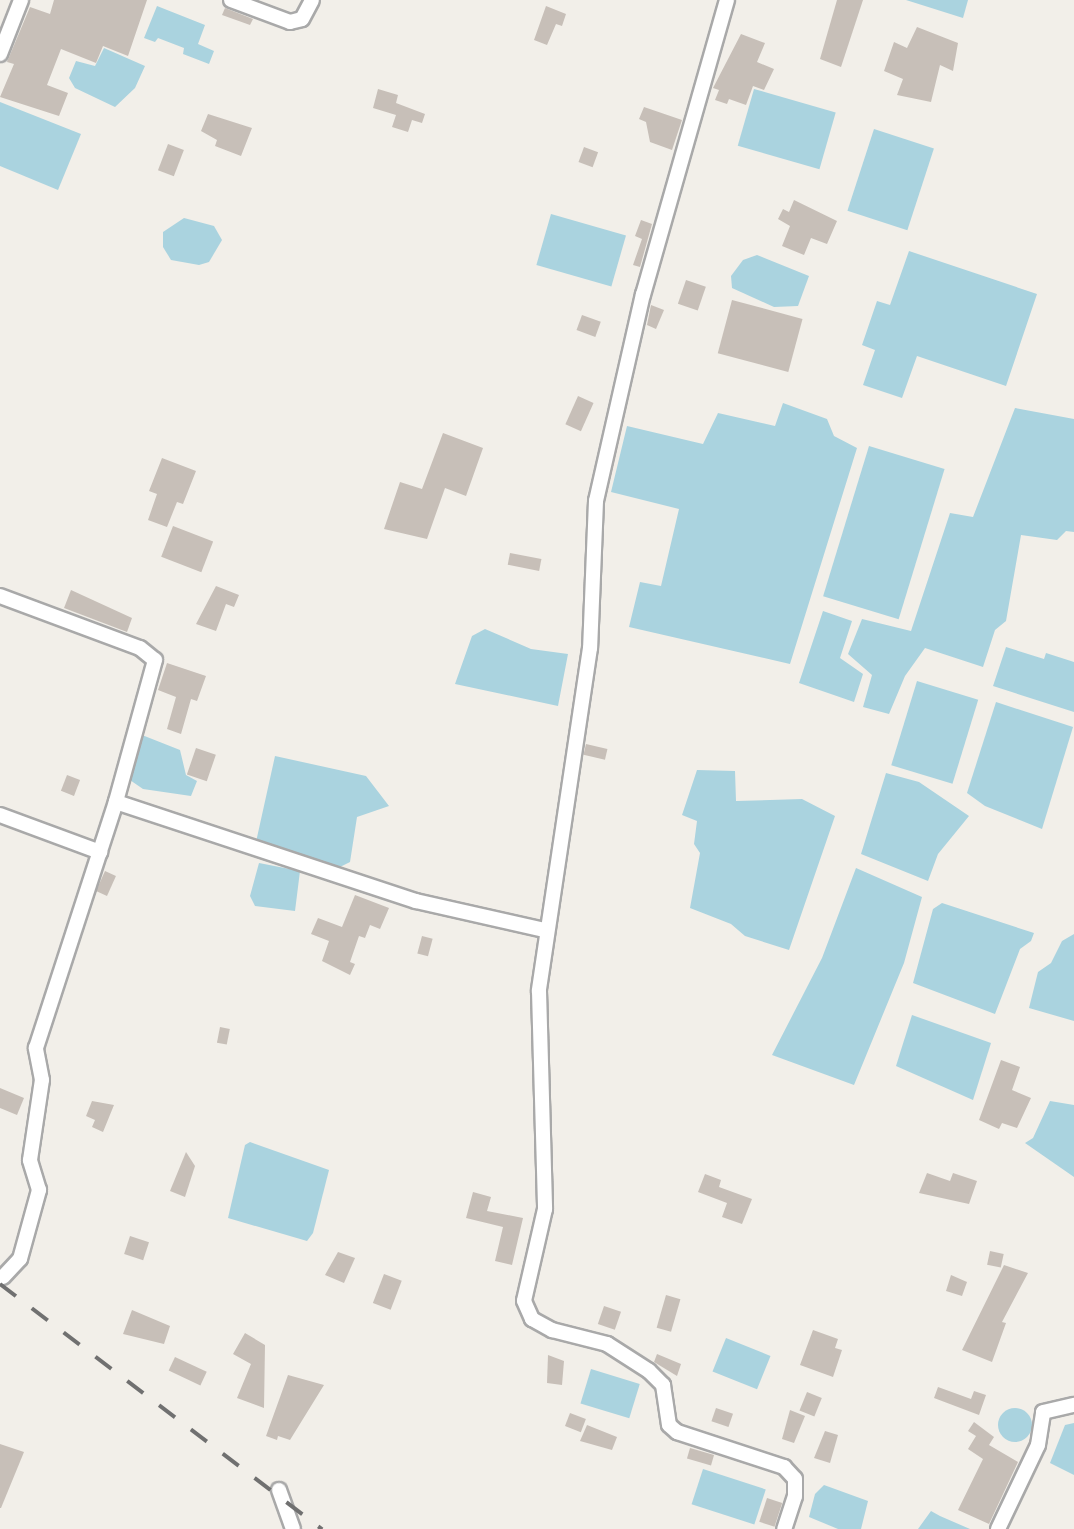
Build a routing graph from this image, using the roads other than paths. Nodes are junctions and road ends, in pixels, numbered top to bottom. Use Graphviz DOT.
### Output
graph roads {
  1 [pos="20,0"];
  2 [pos="231,0"];
  3 [pos="312,0"];
  4 [pos="727,0"];
  5 [pos="0,54"];
  6 [pos="0,596"];
  7 [pos="116,802"];
  8 [pos="0,815"];
  9 [pos="100,852"];
  10 [pos="545,930"];
  11 [pos="3,1277"];
  12 [pos="1074,1405"];
  13 [pos="280,1490"];
  14 [pos="292,1529"];
  15 [pos="784,1529"];
  16 [pos="998,1529"];
  1 -- 5 [label="street"];
  2 -- 3 [label="street"];
  4 -- 10 [label="street"];
  6 -- 7 [label="street"];
  7 -- 9 [label="street"];
  7 -- 10 [label="street"];
  8 -- 9 [label="street"];
  9 -- 11 [label="street"];
  10 -- 15 [label="street"];
  12 -- 16 [label="street"];
  13 -- 14 [label="street"];
}
